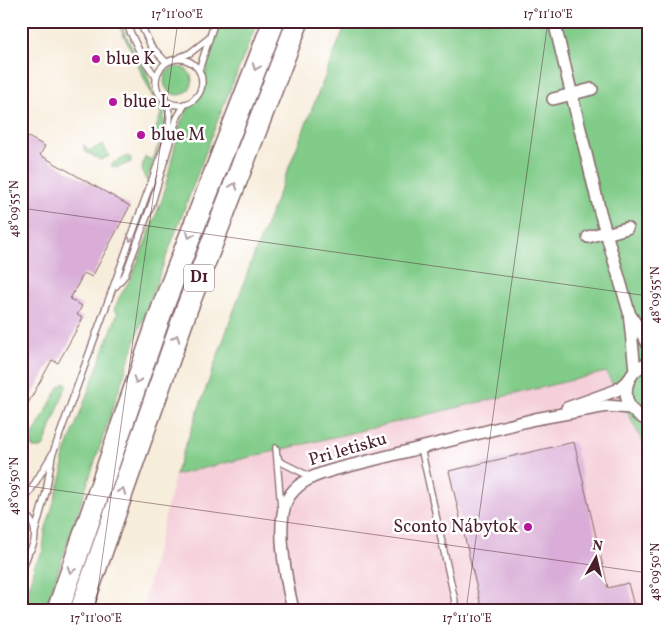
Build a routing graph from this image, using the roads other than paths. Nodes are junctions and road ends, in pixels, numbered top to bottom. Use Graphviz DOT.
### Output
graph roads {
  1 [pos="124,21"];
  2 [pos="139,21"];
  3 [pos="215,21"];
  4 [pos="274,21"];
  5 [pos="298,21"];
  6 [pos="554,21"];
  7 [pos="209,38"];
  8 [pos="178,58"];
  9 [pos="166,62"];
  10 [pos="199,70"];
  11 [pos="156,76"];
  12 [pos="592,89"];
  13 [pos="571,94"];
  14 [pos="553,99"];
  15 [pos="166,101"];
  16 [pos="184,104"];
  17 [pos="627,228"];
  18 [pos="606,233"];
  19 [pos="588,237"];
  20 [pos="114,290"];
  21 [pos="628,312"];
  22 [pos="648,344"];
  23 [pos="648,363"];
  24 [pos="635,370"];
  25 [pos="627,381"];
  26 [pos="630,408"];
  27 [pos="644,418"];
  28 [pos="535,419"];
  29 [pos="648,429"];
  30 [pos="421,448"];
  31 [pos="52,456"];
  32 [pos="311,477"];
  33 [pos="21,501"];
  34 [pos="21,512"];
  35 [pos="282,530"];
  36 [pos="35,532"];
  37 [pos="29,553"];
  38 [pos="21,559"];
  39 [pos="21,573"];
  40 [pos="58,610"];
  41 [pos="81,610"];
  42 [pos="293,610"];
  43 [pos="452,610"];
  1 -- 11 [label="lane"];
  2 -- 9 [label="lane"];
  3 -- 7 [label="lane"];
  4 -- 40 [label="highway, D1, one-way"];
  41 -- 5 [label="highway, D1, one-way"];
  6 -- 13 [label="street"];
  7 -- 8 [label="lane"];
  7 -- 10 [label="lane"];
  8 -- 9 [label="lane"];
  8 -- 10 [label="lane"];
  9 -- 11 [label="lane"];
  10 -- 16 [label="lane"];
  11 -- 15 [label="lane"];
  12 -- 13 [label="street"];
  13 -- 14 [label="street"];
  13 -- 18 [label="street"];
  15 -- 16 [label="lane"];
  15 -- 20 [label="lane, one-way"];
  16 -- 20 [label="lane"];
  17 -- 18 [label="street"];
  18 -- 19 [label="street"];
  18 -- 21 [label="street"];
  20 -- 31 [label="lane"];
  21 -- 22 [label="street"];
  21 -- 24 [label="street"];
  23 -- 24 [label="street, Pri letisku"];
  24 -- 25 [label="street, Pri letisku"];
  25 -- 26 [label="street"];
  25 -- 28 [label="street, Pri letisku"];
  26 -- 27 [label="street"];
  26 -- 28 [label="street, Pri letisku"];
  27 -- 29 [label="street"];
  28 -- 30 [label="street, Pri letisku"];
  30 -- 32 [label="street, Pri letisku"];
  30 -- 43 [label="lane"];
  31 -- 33 [label="lane"];
  31 -- 36 [label="lane"];
  32 -- 35 [label="street, Pri letisku"];
  32 -- 35 [label="lane"];
  34 -- 36 [label="lane"];
  35 -- 42 [label="street, Pri letisku"];
  36 -- 37 [label="lane"];
  37 -- 38 [label="lane"];
  37 -- 39 [label="lane"];
}
